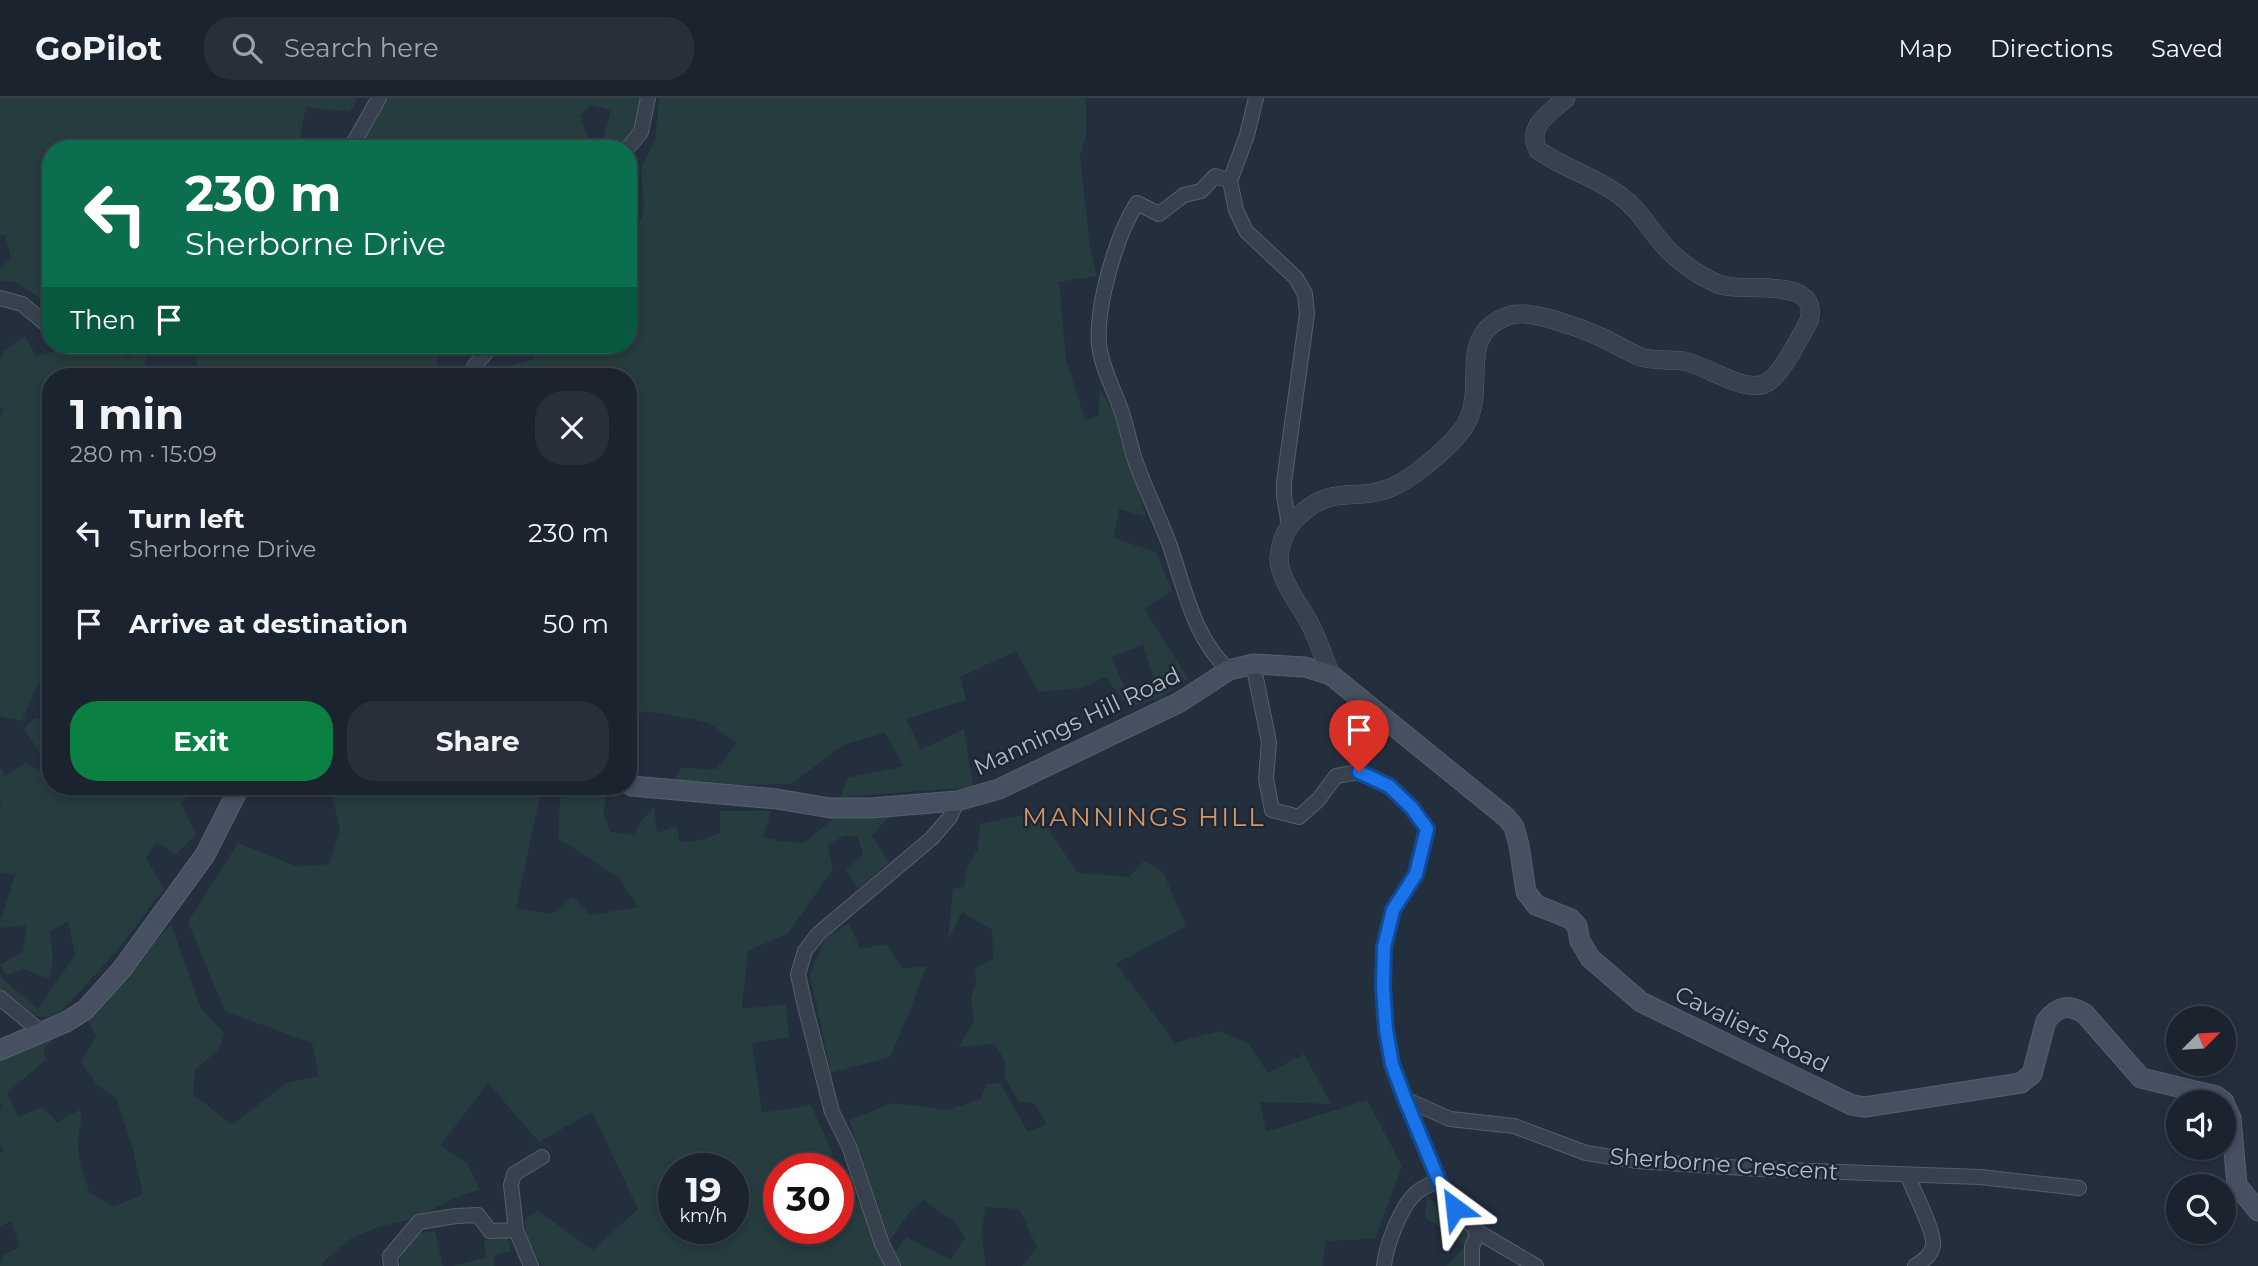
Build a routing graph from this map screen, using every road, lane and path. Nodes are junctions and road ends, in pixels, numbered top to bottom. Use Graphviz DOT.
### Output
graph roads {
  1 [pos="379,98"];
  2 [pos="648,98"];
  3 [pos="1256,98"];
  4 [pos="1566,98"];
  5 [pos="354,140"];
  6 [pos="634,140"];
  7 [pos="1230,181"];
  8 [pos="0,298"];
  9 [pos="42,321"];
  10 [pos="485,354"];
  11 [pos="474,368"];
  12 [pos="1289,525"];
  13 [pos="1252,664"];
  14 [pos="1229,670"];
  15 [pos="1331,676"];
  16 [pos="637,786"];
  17 [pos="235,795"];
  18 [pos="957,801"];
  19 [pos="0,998"];
  20 [pos="41,1031"];
  21 [pos="0,1050"];
  22 [pos="2191,1090"];
  23 [pos="1405,1099"];
  24 [pos="542,1157"];
  25 [pos="2235,1160"];
  26 [pos="1908,1175"];
  27 [pos="1439,1181"];
  28 [pos="2080,1188"];
  29 [pos="2258,1211"];
  30 [pos="516,1230"];
  31 [pos="1478,1232"];
  32 [pos="391,1266"];
  33 [pos="531,1266"];
  34 [pos="893,1266"];
  35 [pos="1384,1266"];
  36 [pos="1472,1266"];
  37 [pos="1536,1266"];
  38 [pos="1916,1266"];
  1 -- 5 [label="street"];
  2 -- 6 [label="street"];
  3 -- 7 [label="street"];
  4 -- 12 [label="street"];
  7 -- 12 [label="street"];
  7 -- 14 [label="street"];
  8 -- 9 [label="street"];
  10 -- 11 [label="street"];
  12 -- 15 [label="street"];
  13 -- 14 [label="main road, Mannings Hill Road"];
  13 -- 15 [label="main road, Mannings Hill Road"];
  13 -- 23 [label="street"];
  14 -- 18 [label="main road, Mannings Hill Road"];
  15 -- 22 [label="main road, Cavaliers Road"];
  16 -- 18 [label="main road, Mannings Hill Road"];
  17 -- 20 [label="main road"];
  18 -- 34 [label="street"];
  19 -- 20 [label="street"];
  20 -- 21 [label="main road"];
  23 -- 26 [label="street, Sherborne Crescent"];
  23 -- 27 [label="street"];
  24 -- 30 [label="street"];
  25 -- 29 [label="main road, Cavaliers Road"];
  26 -- 28 [label="street, Sherborne Crescent"];
  26 -- 38 [label="street"];
  27 -- 31 [label="street"];
  27 -- 35 [label="street"];
  30 -- 32 [label="street"];
  30 -- 33 [label="street"];
  31 -- 36 [label="street"];
  31 -- 37 [label="street"];
}
